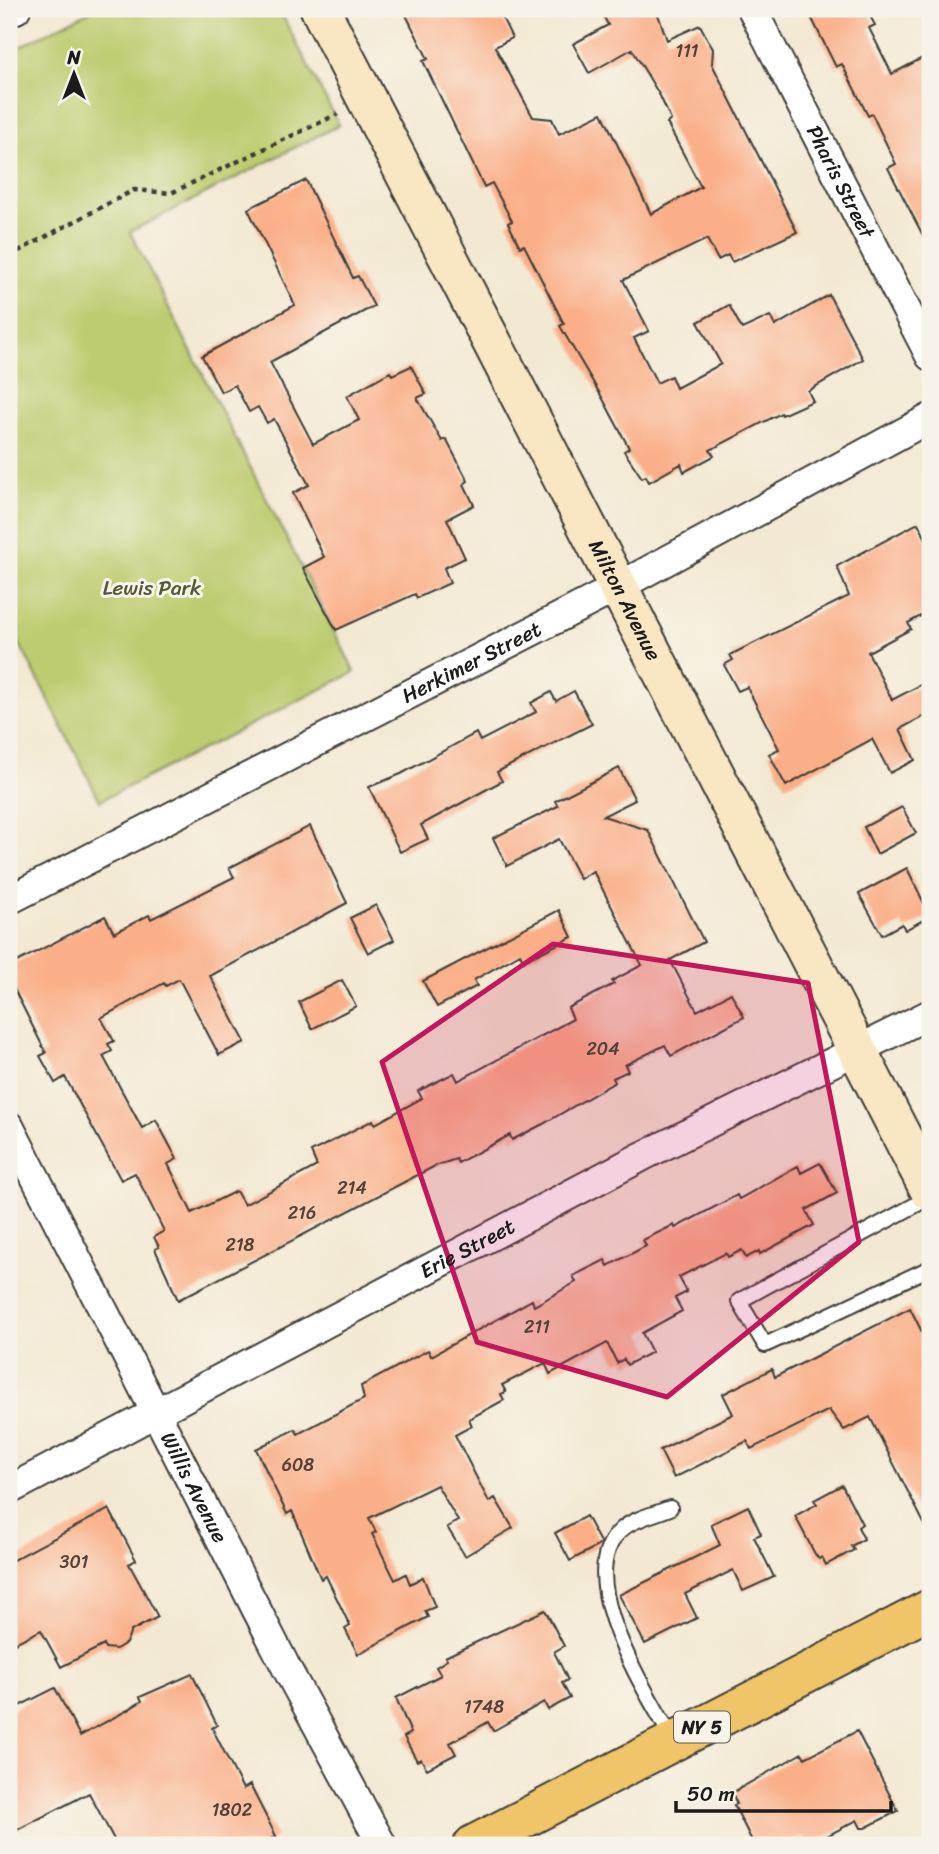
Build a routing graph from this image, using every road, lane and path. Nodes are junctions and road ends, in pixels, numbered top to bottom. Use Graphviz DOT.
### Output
graph roads {
  1 [pos="16,9"];
  2 [pos="320,9"];
  3 [pos="752,9"];
  4 [pos="9,12"];
  5 [pos="367,100"];
  6 [pos="9,256"];
  7 [pos="930,356"];
  8 [pos="930,418"];
  9 [pos="618,587"];
  10 [pos="9,900"];
  11 [pos="930,1014"];
  12 [pos="857,1048"];
  13 [pos="9,1126"];
  14 [pos="930,1191"];
  15 [pos="930,1197"];
  16 [pos="930,1268"];
  17 [pos="156,1413"];
  18 [pos="9,1490"];
  19 [pos="670,1508"];
  20 [pos="930,1609"];
  21 [pos="674,1741"];
  22 [pos="383,1845"];
  23 [pos="473,1845"];
  1 -- 4 [label="street"];
  2 -- 5 [label="street, Milton Avenue"];
  3 -- 7 [label="street, Pharis Street"];
  5 -- 6 [label="path"];
  5 -- 9 [label="street, Milton Avenue"];
  8 -- 9 [label="street, Herkimer Street"];
  9 -- 10 [label="street, Herkimer Street"];
  9 -- 12 [label="street, Milton Avenue"];
  11 -- 12 [label="street, Erie Street"];
  12 -- 14 [label="street, Milton Avenue"];
  12 -- 17 [label="street, Erie Street"];
  13 -- 17 [label="street, Willis Avenue"];
  15 -- 16 [label="lane"];
  17 -- 18 [label="street, Erie Street"];
  17 -- 22 [label="street, Willis Avenue"];
  19 -- 21 [label="lane"];
  20 -- 21 [label="main road, NY 5"];
  21 -- 23 [label="main road, NY 5"];
}
